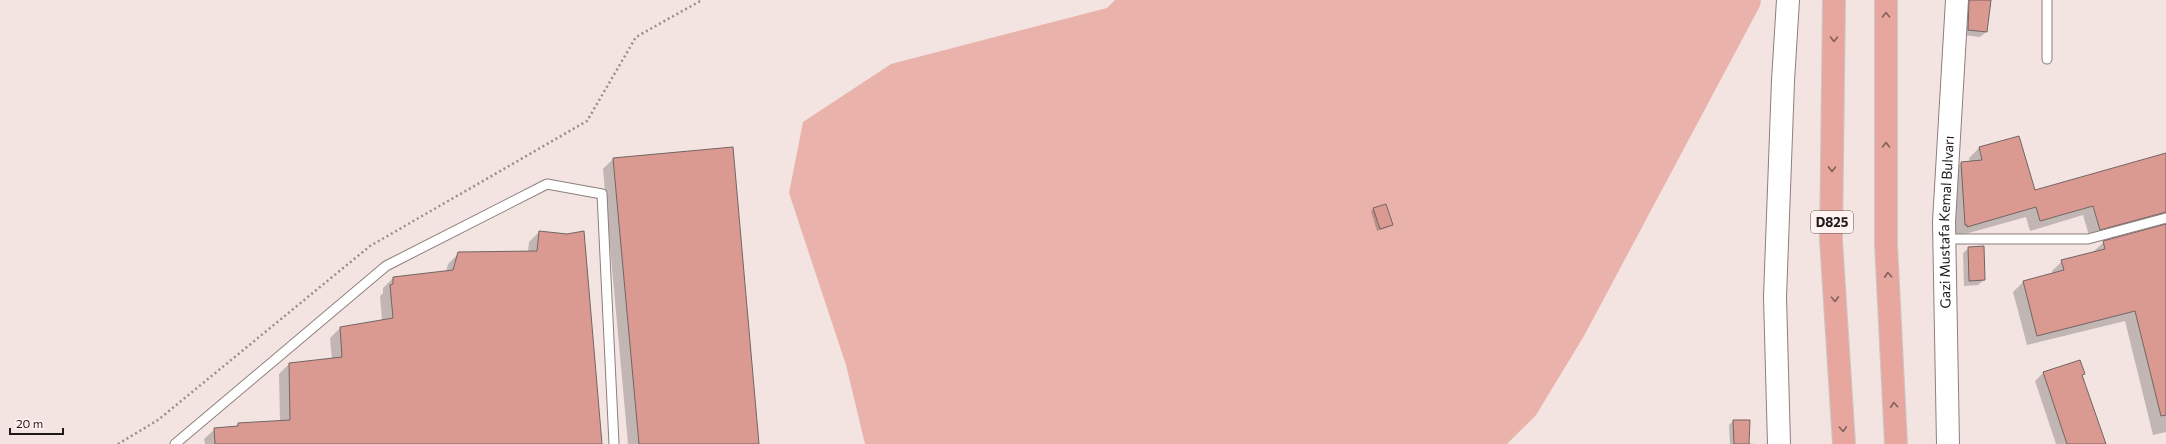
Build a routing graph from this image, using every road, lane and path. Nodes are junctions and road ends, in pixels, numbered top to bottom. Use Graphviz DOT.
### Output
graph roads {
  1 [pos="702,0"];
  2 [pos="1788,0"];
  3 [pos="1834,0"];
  4 [pos="1886,0"];
  5 [pos="1957,0"];
  6 [pos="2047,0"];
  7 [pos="2047,59"];
  8 [pos="2166,218"];
  9 [pos="1944,239"];
  10 [pos="118,444"];
  11 [pos="175,444"];
  12 [pos="614,444"];
  13 [pos="1779,444"];
  14 [pos="1844,444"];
  15 [pos="1896,444"];
  16 [pos="1948,444"];
  1 -- 10 [label="path"];
  2 -- 13 [label="street"];
  3 -- 14 [label="highway, D825, one-way"];
  15 -- 4 [label="highway, one-way"];
  5 -- 9 [label="street, Gazi Mustafa Kemal Bulvarı"];
  6 -- 7 [label="lane"];
  8 -- 9 [label="lane"];
  9 -- 16 [label="street, Gazi Mustafa Kemal Bulvarı"];
  11 -- 12 [label="lane"];
}
